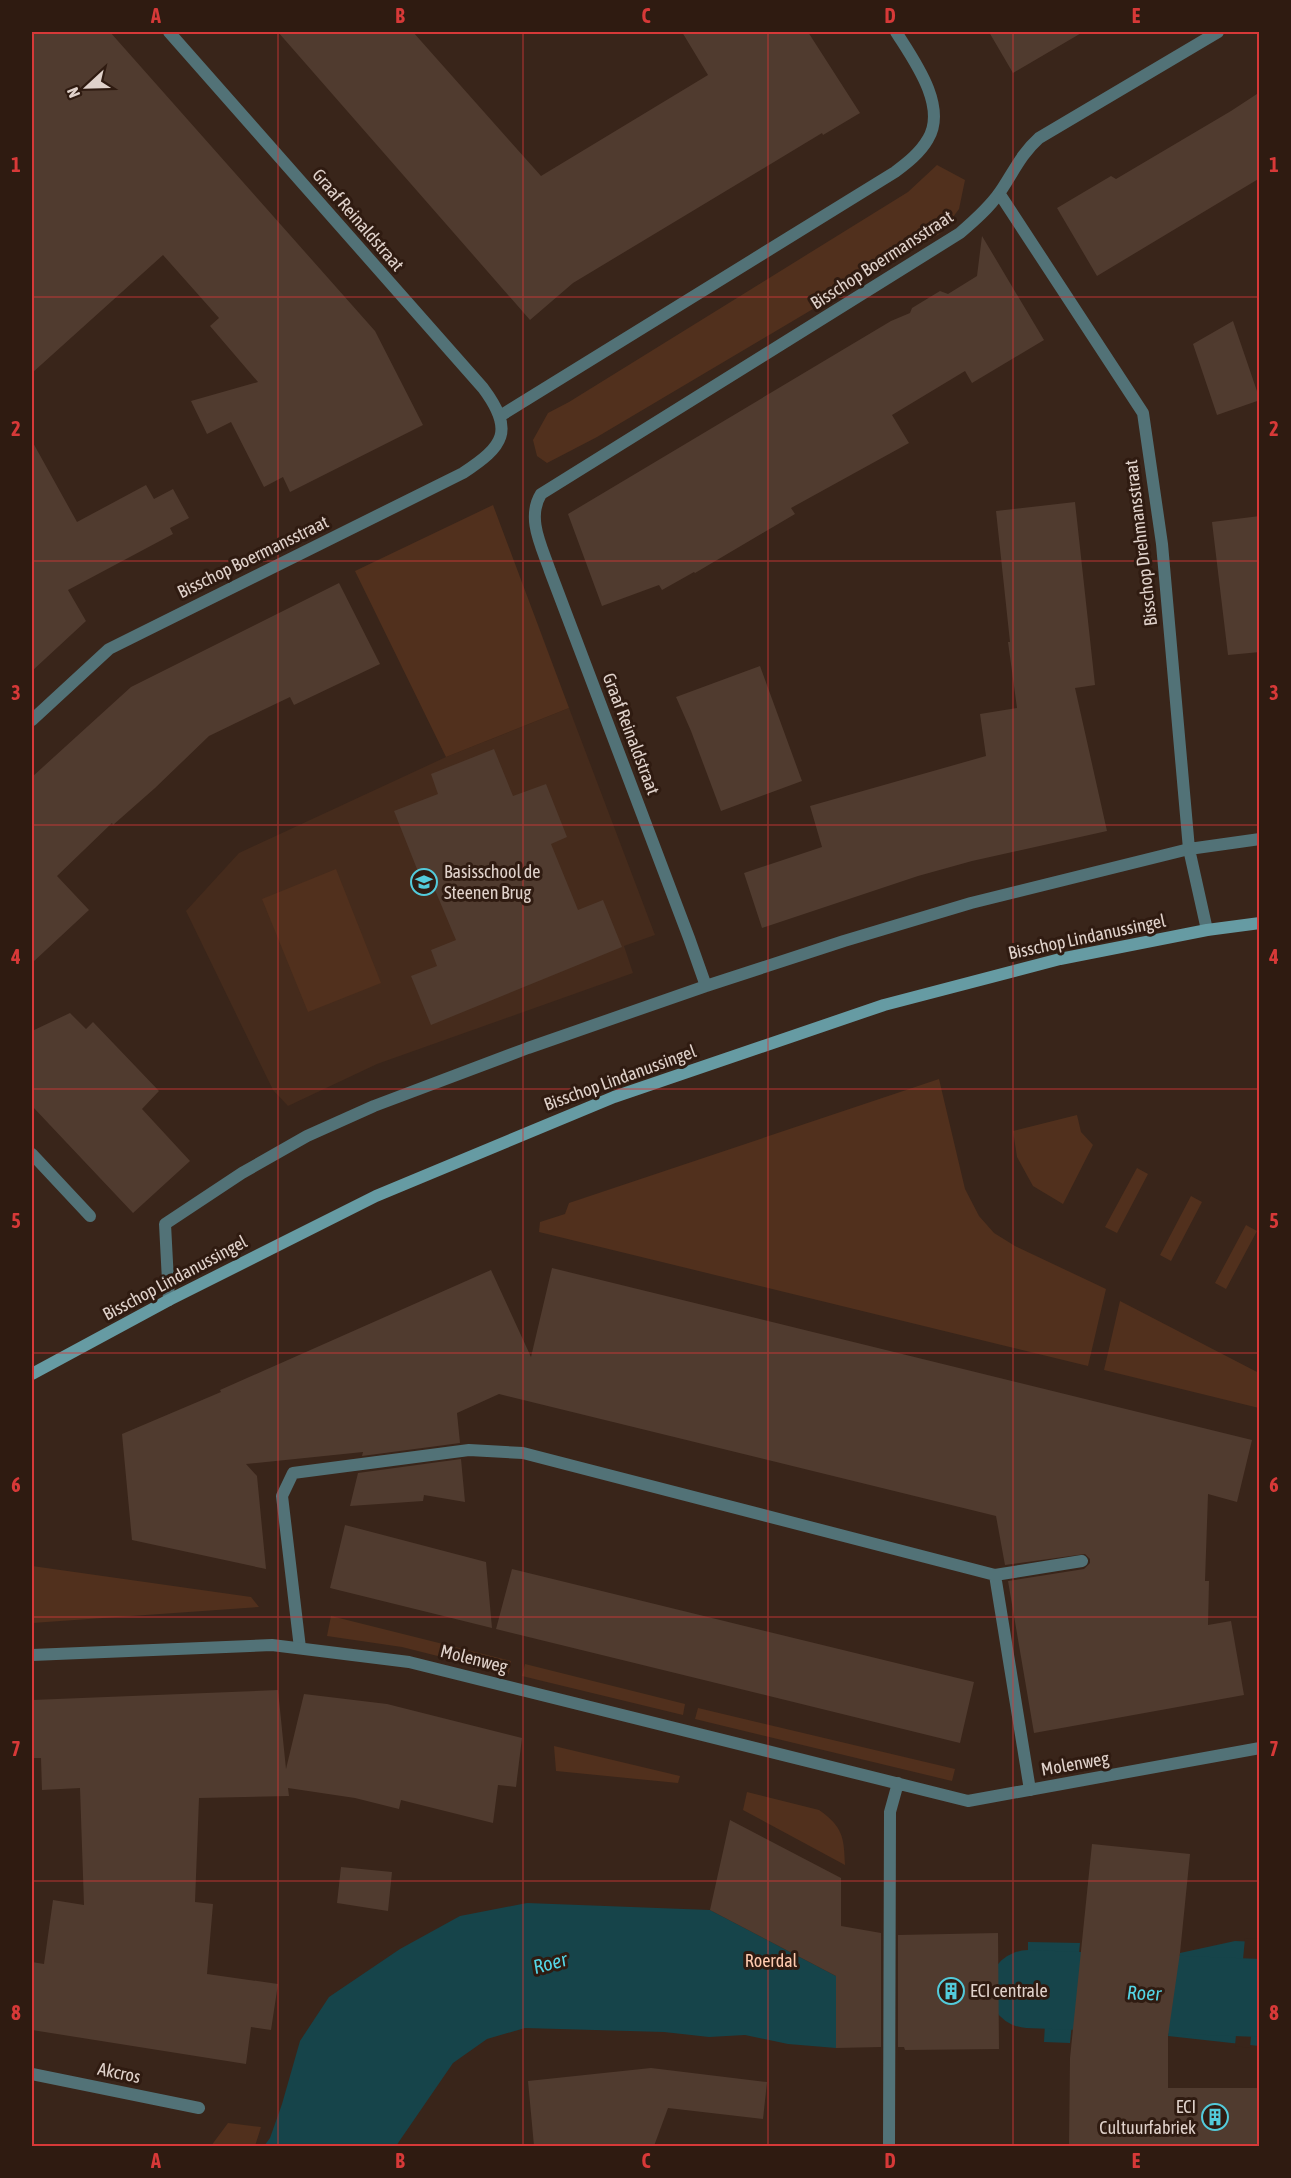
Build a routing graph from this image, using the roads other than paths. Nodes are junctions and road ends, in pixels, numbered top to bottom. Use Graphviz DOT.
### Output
graph roads {
  1 [pos="169,32"];
  2 [pos="896,32"];
  3 [pos="1218,32"];
  4 [pos="999,193"];
  5 [pos="500,416"];
  6 [pos="541,494"];
  7 [pos="32,720"];
  8 [pos="1260,839"];
  9 [pos="1189,849"];
  10 [pos="1260,923"];
  11 [pos="1207,930"];
  12 [pos="706,986"];
  13 [pos="32,1154"];
  14 [pos="90,1216"];
  15 [pos="169,1300"];
  16 [pos="32,1374"];
  17 [pos="1082,1561"];
  18 [pos="995,1575"];
  19 [pos="300,1648"];
  20 [pos="32,1654"];
  21 [pos="1260,1748"];
  22 [pos="897,1783"];
  23 [pos="1030,1790"];
  24 [pos="32,2074"];
  25 [pos="199,2108"];
  26 [pos="889,2146"];
  1 -- 5 [label="street, Graaf Reinaldstraat"];
  2 -- 5 [label="street"];
  3 -- 4 [label="street, Bisschop Boermansstraat"];
  4 -- 6 [label="street, Bisschop Boermansstraat"];
  4 -- 9 [label="street, Bisschop Drehmansstraat"];
  5 -- 7 [label="street, Bisschop Boermansstraat"];
  6 -- 12 [label="street, Graaf Reinaldstraat"];
  8 -- 9 [label="street"];
  9 -- 11 [label="street, Bisschop Drehmansstraat"];
  9 -- 12 [label="street"];
  10 -- 11 [label="main road, Bisschop Lindanussingel"];
  11 -- 15 [label="main road, Bisschop Lindanussingel"];
  12 -- 15 [label="street"];
  13 -- 14 [label="street"];
  15 -- 16 [label="main road, Bisschop Lindanussingel"];
  17 -- 18 [label="street"];
  18 -- 19 [label="street"];
  18 -- 23 [label="street"];
  19 -- 20 [label="street, Molenweg"];
  19 -- 22 [label="street, Molenweg"];
  21 -- 23 [label="street, Molenweg"];
  22 -- 23 [label="street, Molenweg"];
  22 -- 26 [label="street"];
  24 -- 25 [label="street, Akcros"];
}
